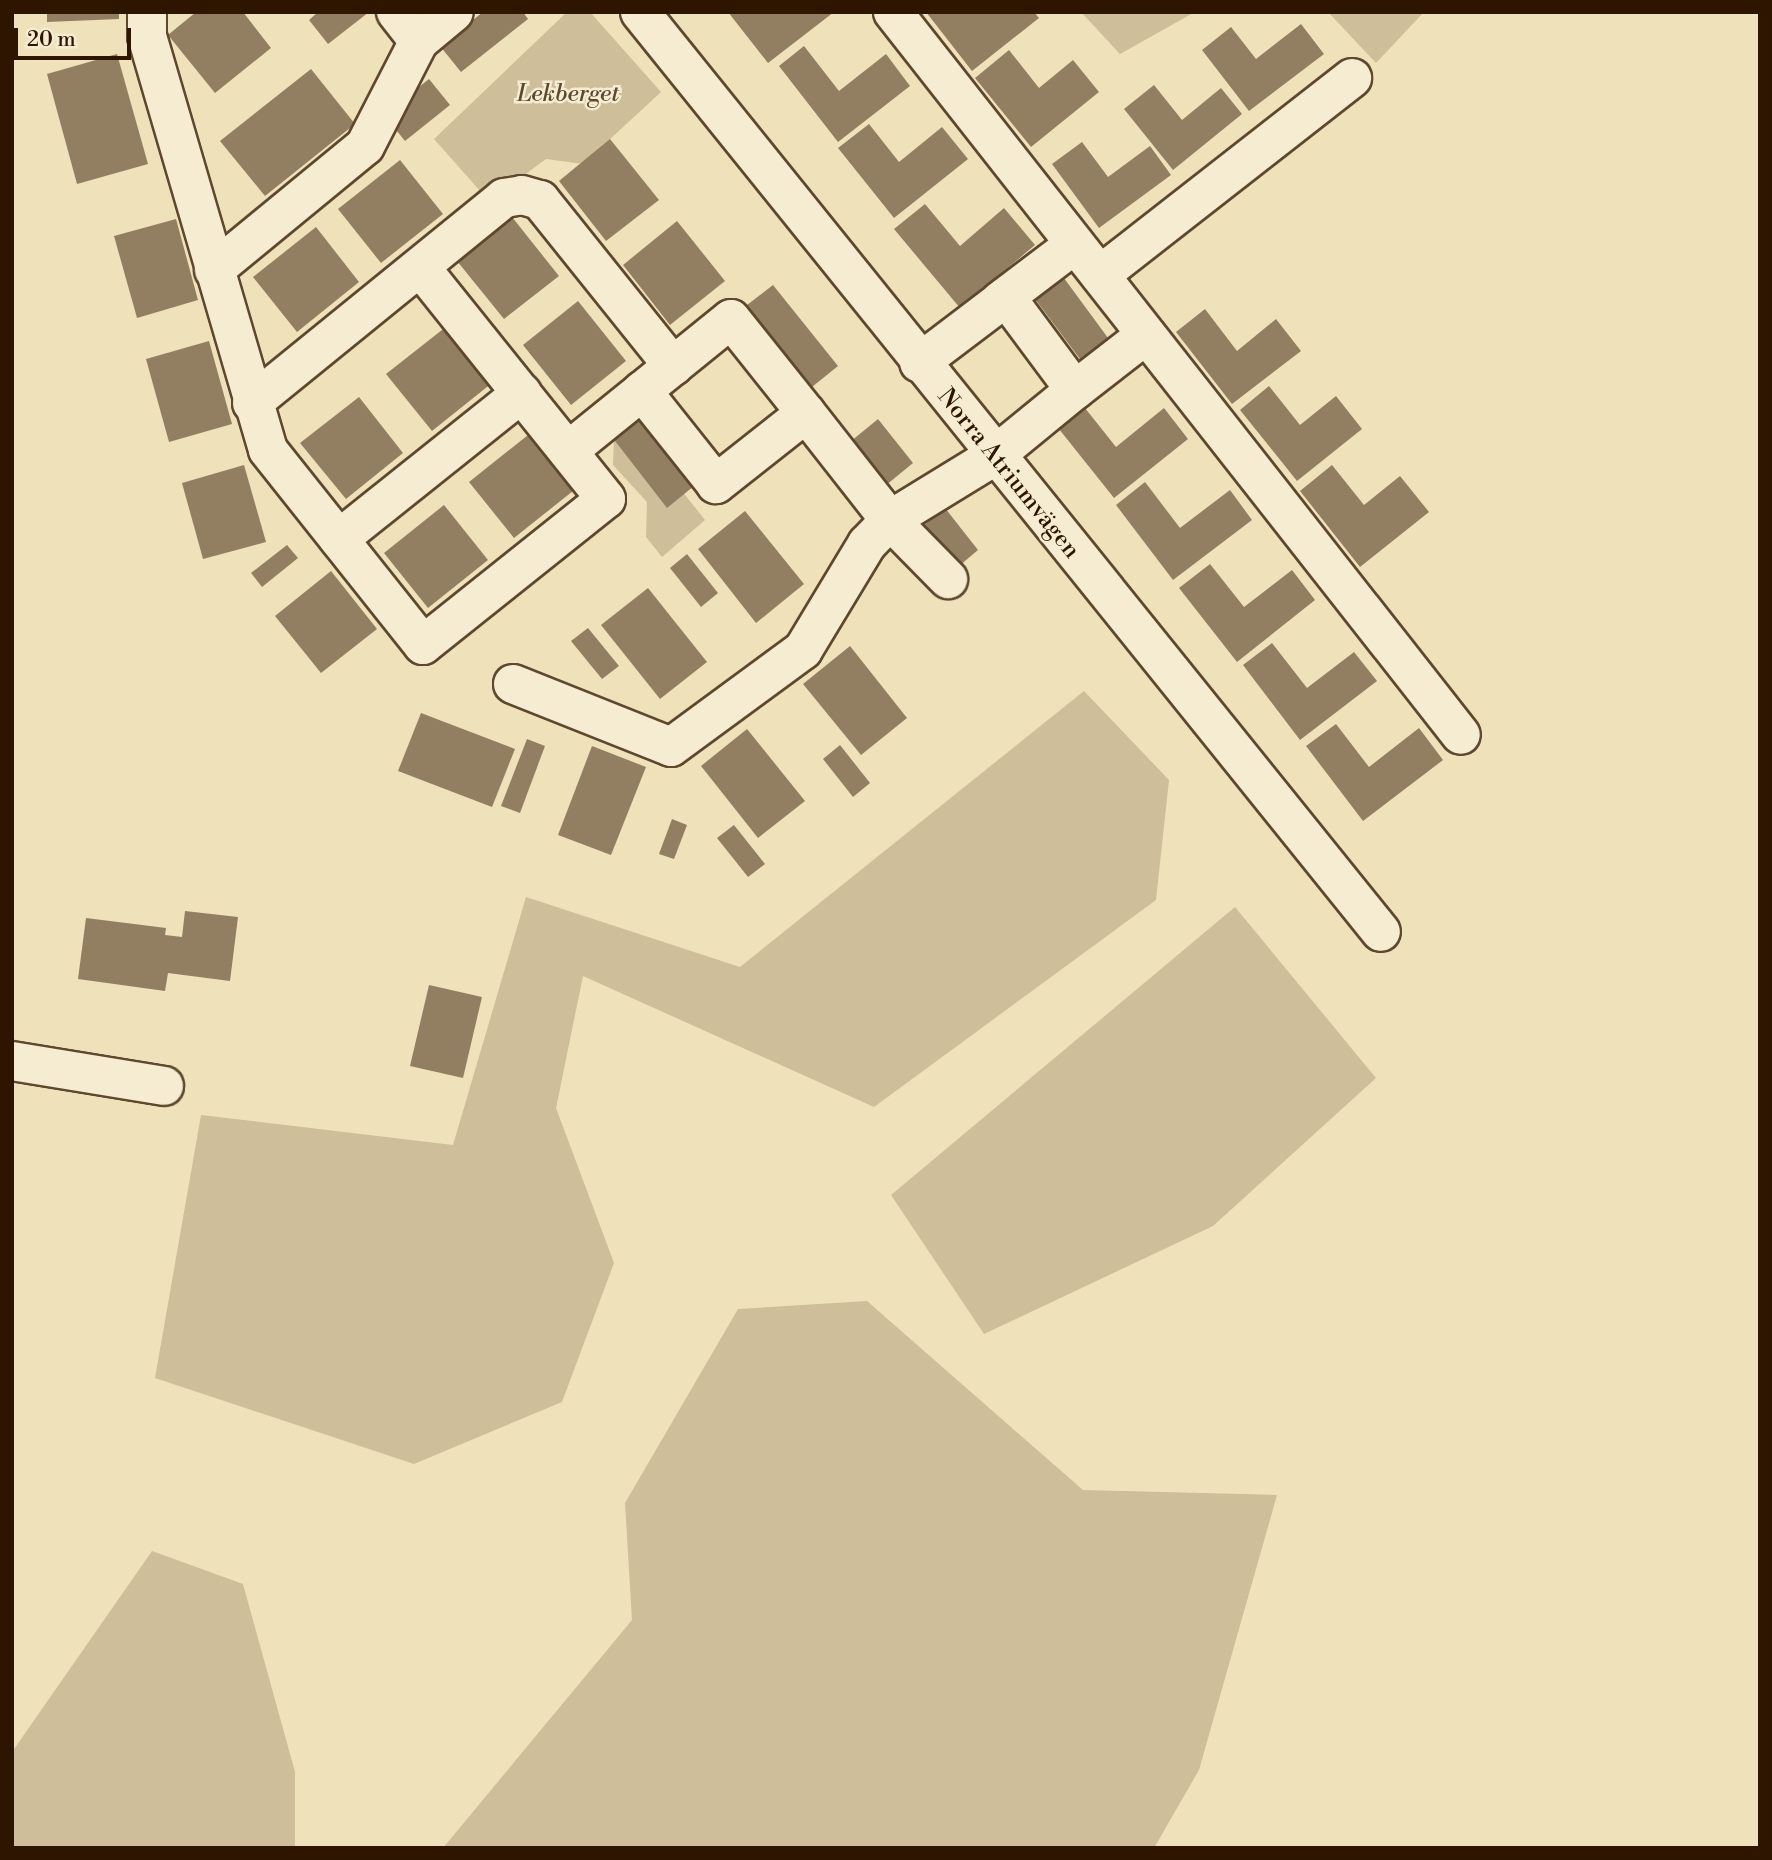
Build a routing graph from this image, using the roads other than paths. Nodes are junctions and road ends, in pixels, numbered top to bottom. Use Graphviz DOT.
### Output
graph roads {
  1 [pos="147,12"];
  2 [pos="454,12"];
  3 [pos="893,12"];
  4 [pos="647,15"];
  5 [pos="407,26"];
  6 [pos="1352,78"];
  7 [pos="1075,244"];
  8 [pos="422,268"];
  9 [pos="214,270"];
  10 [pos="1100,275"];
  11 [pos="1000,302"];
  12 [pos="1146,335"];
  13 [pos="919,363"];
  14 [pos="673,366"];
  15 [pos="1075,390"];
  16 [pos="642,391"];
  17 [pos="522,393"];
  18 [pos="251,403"];
  19 [pos="806,413"];
  20 [pos="568,451"];
  21 [pos="993,457"];
  22 [pos="890,520"];
  23 [pos="339,539"];
  24 [pos="948,579"];
  25 [pos="513,684"];
  26 [pos="1461,735"];
  27 [pos="1381,932"];
  28 [pos="12,1061"];
  29 [pos="164,1086"];
  1 -- 9 [label="street"];
  2 -- 5 [label="street"];
  3 -- 7 [label="street"];
  4 -- 13 [label="street, Norra Atriumvägen"];
  5 -- 9 [label="street"];
  6 -- 10 [label="street"];
  7 -- 10 [label="street"];
  7 -- 11 [label="street"];
  8 -- 14 [label="street"];
  8 -- 17 [label="street"];
  8 -- 18 [label="street"];
  9 -- 18 [label="street"];
  10 -- 12 [label="street"];
  11 -- 13 [label="street"];
  11 -- 15 [label="street"];
  12 -- 15 [label="street"];
  12 -- 26 [label="street"];
  13 -- 21 [label="street, Norra Atriumvägen"];
  14 -- 16 [label="street"];
  14 -- 19 [label="street"];
  15 -- 21 [label="street"];
  16 -- 19 [label="street"];
  16 -- 20 [label="street"];
  17 -- 20 [label="street"];
  17 -- 23 [label="street"];
  18 -- 23 [label="street"];
  19 -- 22 [label="street"];
  20 -- 23 [label="street"];
  21 -- 22 [label="street"];
  21 -- 27 [label="street, Norra Atriumvägen"];
  22 -- 24 [label="street"];
  22 -- 25 [label="street"];
  28 -- 29 [label="street"];
}
